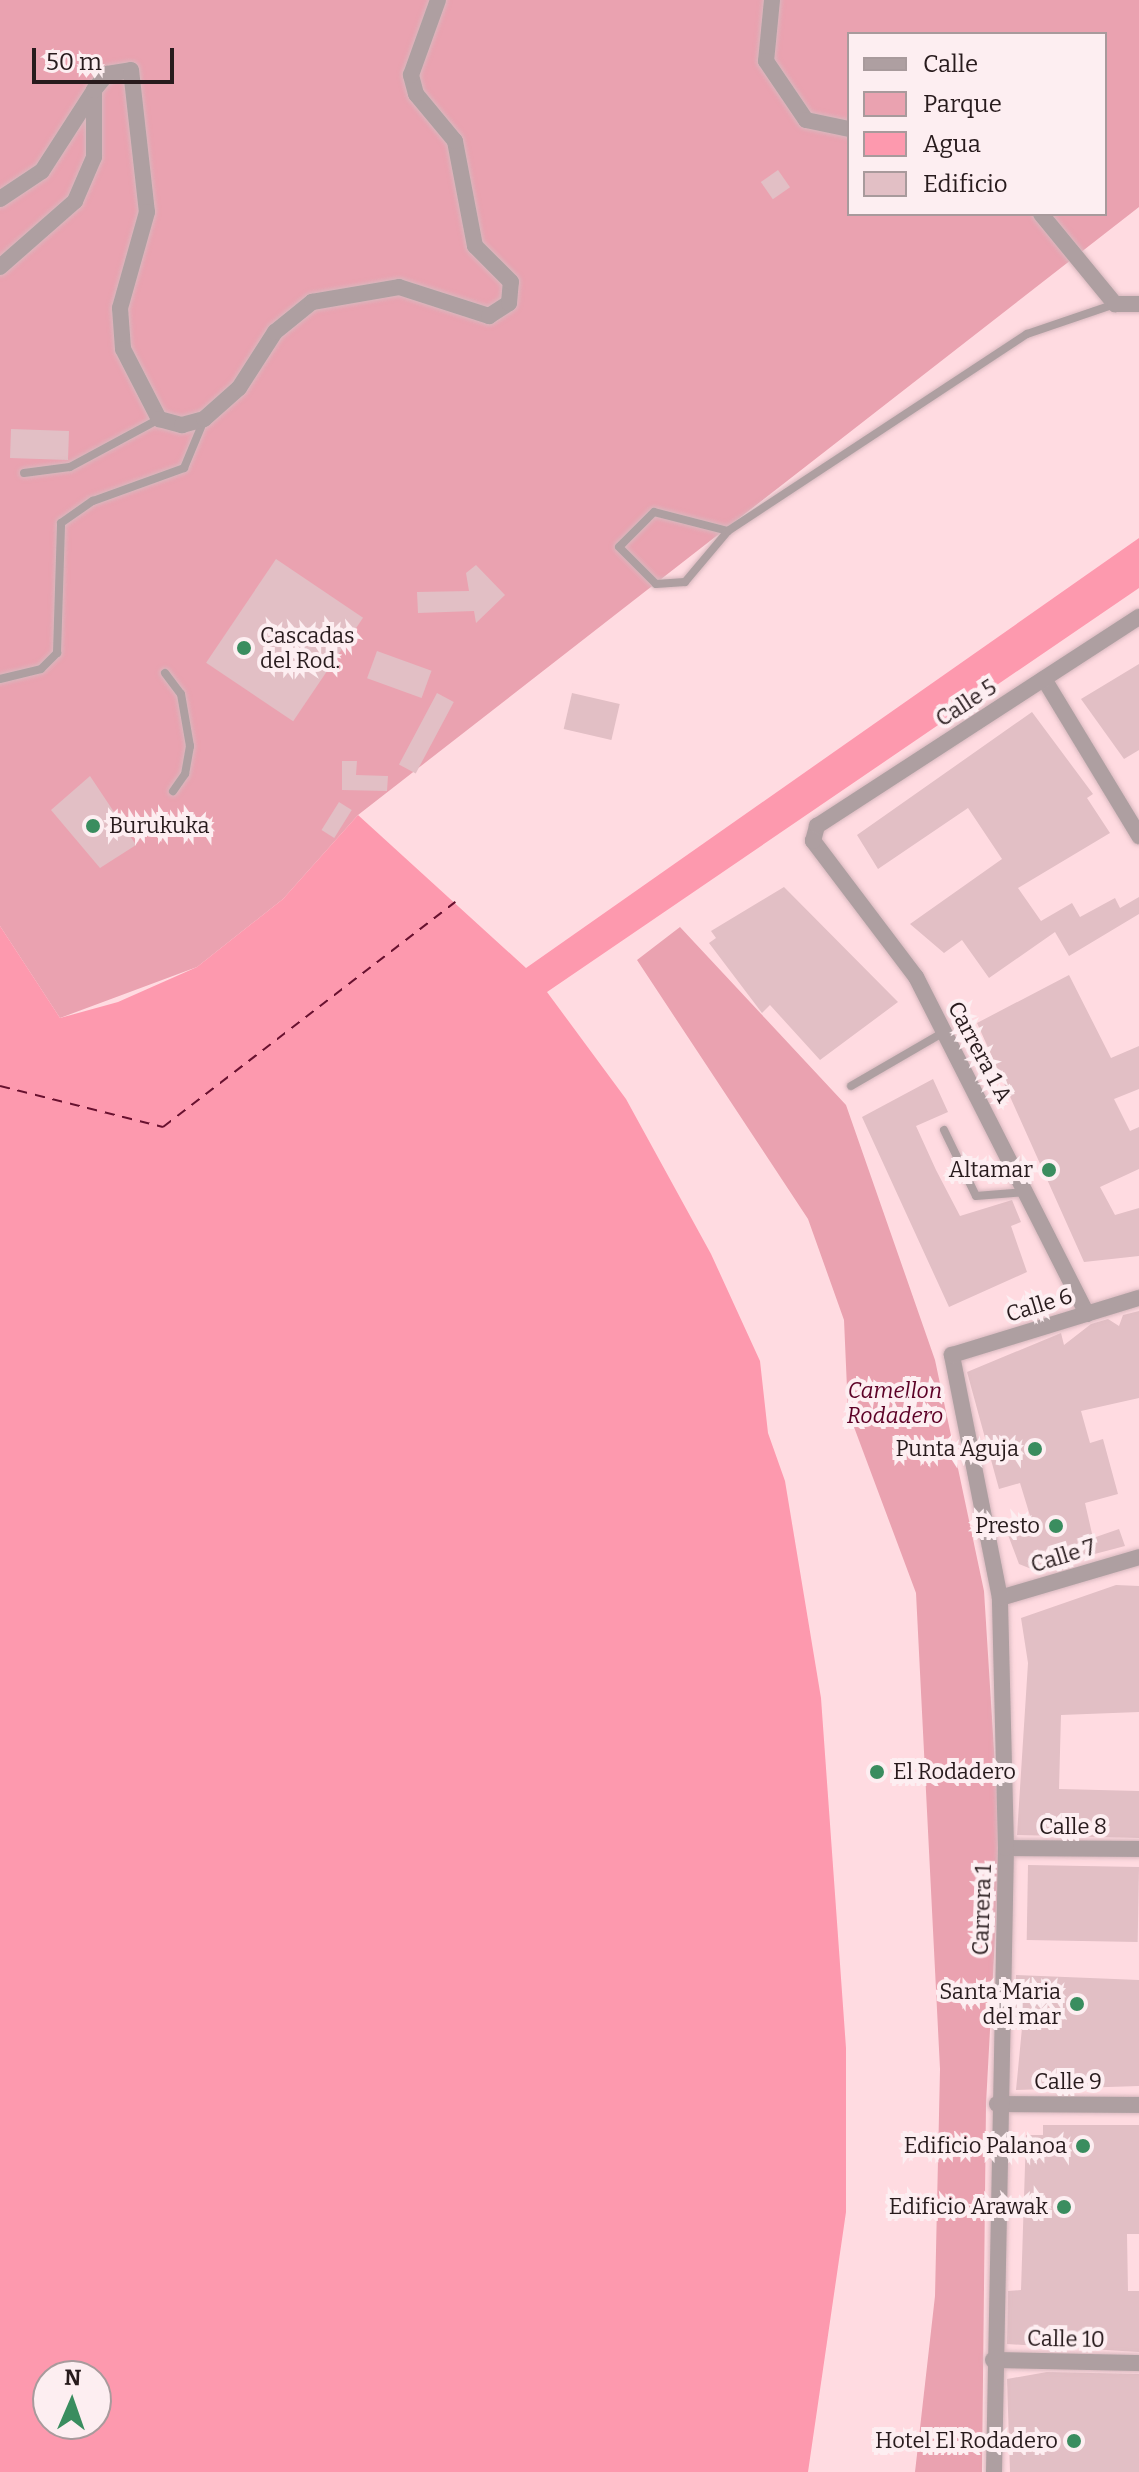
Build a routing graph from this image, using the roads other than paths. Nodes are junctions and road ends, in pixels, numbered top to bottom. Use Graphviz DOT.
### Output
graph roads {
  1 [pos="438,0"];
  2 [pos="772,0"];
  3 [pos="94,90"];
  4 [pos="847,129"];
  5 [pos="0,199"];
  6 [pos="1043,216"];
  7 [pos="0,267"];
  8 [pos="1115,304"];
  9 [pos="1139,304"];
  10 [pos="159,419"];
  11 [pos="204,419"];
  12 [pos="24,473"];
  13 [pos="728,531"];
  14 [pos="1139,617"];
  15 [pos="165,673"];
  16 [pos="0,679"];
  17 [pos="1044,679"];
  18 [pos="173,791"];
  19 [pos="817,826"];
  20 [pos="1139,836"];
  21 [pos="946,1032"];
  22 [pos="851,1086"];
  23 [pos="944,1130"];
  24 [pos="1026,1191"];
  25 [pos="1139,1298"];
  26 [pos="1087,1314"];
  27 [pos="952,1355"];
  28 [pos="1139,1557"];
  29 [pos="1000,1598"];
  30 [pos="1006,1848"];
  31 [pos="1139,1849"];
  32 [pos="997,2104"];
  33 [pos="1139,2105"];
  34 [pos="993,2360"];
  35 [pos="1139,2363"];
  36 [pos="994,2472"];
  1 -- 11 [label="street"];
  2 -- 4 [label="street"];
  3 -- 5 [label="street"];
  3 -- 7 [label="street"];
  3 -- 10 [label="street"];
  6 -- 8 [label="street"];
  8 -- 9 [label="street"];
  8 -- 13 [label="lane"];
  10 -- 11 [label="street"];
  10 -- 12 [label="lane"];
  11 -- 16 [label="lane"];
  13 -- 13 [label="lane"];
  14 -- 17 [label="street, Calle 5"];
  15 -- 18 [label="lane"];
  17 -- 19 [label="street, Calle 5"];
  17 -- 20 [label="street"];
  19 -- 21 [label="street, Carrera 1 A"];
  21 -- 22 [label="lane"];
  21 -- 24 [label="street, Carrera 1 A"];
  23 -- 24 [label="lane"];
  24 -- 26 [label="street, Carrera 1 A"];
  25 -- 26 [label="street, Calle 6"];
  26 -- 27 [label="street, Calle 6"];
  27 -- 29 [label="street, Carrera 1"];
  28 -- 29 [label="street, Calle 7"];
  29 -- 30 [label="street, Carrera 1"];
  30 -- 31 [label="street, Calle 8"];
  30 -- 32 [label="street, Carrera 1"];
  32 -- 33 [label="street, Calle 9"];
  32 -- 34 [label="street, Carrera 1"];
  34 -- 35 [label="street, Calle 10"];
  34 -- 36 [label="street, Carrera 1"];
}
